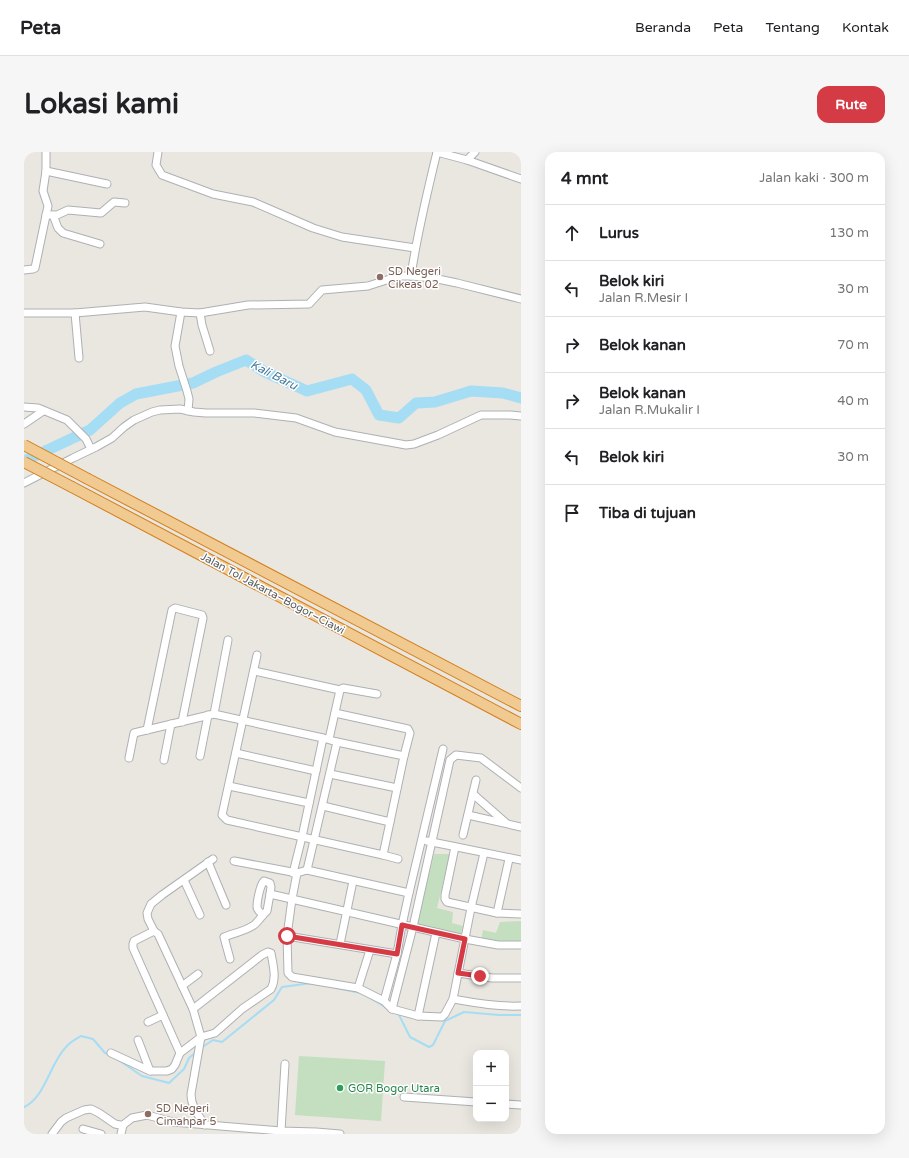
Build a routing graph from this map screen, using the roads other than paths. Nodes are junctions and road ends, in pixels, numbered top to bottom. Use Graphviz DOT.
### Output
graph roads {
  1 [pos="46,152"];
  2 [pos="158,152"];
  3 [pos="437,152"];
  4 [pos="474,152"];
  5 [pos="467,160"];
  6 [pos="46,170"];
  7 [pos="521,179"];
  8 [pos="107,184"];
  9 [pos="125,203"];
  10 [pos="50,215"];
  11 [pos="100,244"];
  12 [pos="415,248"];
  13 [pos="24,270"];
  14 [pos="411,276"];
  15 [pos="521,299"];
  16 [pos="181,312"];
  17 [pos="24,313"];
  18 [pos="75,313"];
  19 [pos="200,313"];
  20 [pos="210,351"];
  21 [pos="79,358"];
  22 [pos="24,406"];
  23 [pos="43,411"];
  24 [pos="188,411"];
  25 [pos="521,416"];
  26 [pos="24,424"];
  27 [pos="24,445"];
  28 [pos="91,449"];
  29 [pos="24,462"];
  30 [pos="24,483"];
  31 [pos="228,640"];
  32 [pos="406,645"];
  33 [pos="257,654"];
  34 [pos="399,659"];
  35 [pos="254,671"];
  36 [pos="340,690"];
  37 [pos="377,694"];
  38 [pos="521,706"];
  39 [pos="335,713"];
  40 [pos="211,714"];
  41 [pos="243,720"];
  42 [pos="182,722"];
  43 [pos="171,724"];
  44 [pos="521,724"];
  45 [pos="147,730"];
  46 [pos="330,740"];
  47 [pos="443,748"];
  48 [pos="236,753"];
  49 [pos="200,756"];
  50 [pos="404,756"];
  51 [pos="129,758"];
  52 [pos="164,760"];
  53 [pos="316,770"];
  54 [pos="330,774"];
  55 [pos="476,780"];
  56 [pos="229,786"];
  57 [pos="397,788"];
  58 [pos="521,788"];
  59 [pos="473,794"];
  60 [pos="309,803"];
  61 [pos="323,806"];
  62 [pos="468,815"];
  63 [pos="390,822"];
  64 [pos="506,824"];
  65 [pos="521,827"];
  66 [pos="463,835"];
  67 [pos="302,837"];
  68 [pos="314,840"];
  69 [pos="422,840"];
  70 [pos="432,842"];
  71 [pos="455,847"];
  72 [pos="484,853"];
  73 [pos="383,855"];
  74 [pos="398,859"];
  75 [pos="509,859"];
  76 [pos="521,860"];
  77 [pos="234,861"];
  78 [pos="308,870"];
  79 [pos="295,873"];
  80 [pos="184,880"];
  81 [pos="353,881"];
  82 [pos="409,893"];
  83 [pos="270,894"];
  84 [pos="292,899"];
  85 [pos="226,905"];
  86 [pos="471,908"];
  87 [pos="346,912"];
  88 [pos="497,913"];
  89 [pos="263,914"];
  90 [pos="521,914"];
  91 [pos="200,915"];
  92 [pos="402,925"];
  93 [pos="413,927"];
  94 [pos="154,931"];
  95 [pos="436,933"];
  96 [pos="287,936"];
  97 [pos="465,939"];
  98 [pos="340,944"];
  99 [pos="521,945"];
  100 [pos="370,950"];
  101 [pos="397,954"];
  102 [pos="230,958"];
  103 [pos="458,973"];
  104 [pos="198,974"];
  105 [pos="521,978"];
  106 [pos="182,986"];
  107 [pos="358,988"];
  108 [pos="453,999"];
  109 [pos="384,1001"];
  110 [pos="521,1006"];
  111 [pos="192,1009"];
  112 [pos="392,1009"];
  113 [pos="163,1015"];
  114 [pos="418,1016"];
  115 [pos="148,1022"];
  116 [pos="201,1037"];
  117 [pos="138,1040"];
  118 [pos="111,1053"];
  119 [pos="180,1053"];
  120 [pos="285,1064"];
  121 [pos="150,1071"];
  122 [pos="404,1097"];
  123 [pos="473,1102"];
  124 [pos="509,1104"];
  125 [pos="521,1105"];
  126 [pos="123,1125"];
  127 [pos="205,1125"];
  128 [pos="83,1129"];
  129 [pos="281,1131"];
  130 [pos="55,1133"];
  131 [pos="97,1133"];
  132 [pos="316,1133"];
  133 [pos="121,1134"];
  134 [pos="340,1134"];
  1 -- 6 [label="street"];
  2 -- 12 [label="street"];
  3 -- 5 [label="street"];
  3 -- 12 [label="street"];
  4 -- 5 [label="street"];
  5 -- 7 [label="street"];
  6 -- 8 [label="street"];
  6 -- 10 [label="street"];
  9 -- 10 [label="street"];
  10 -- 11 [label="street"];
  10 -- 13 [label="street"];
  12 -- 14 [label="street"];
  14 -- 15 [label="street"];
  14 -- 19 [label="street"];
  16 -- 18 [label="street"];
  16 -- 19 [label="street"];
  16 -- 24 [label="street"];
  17 -- 18 [label="street"];
  18 -- 21 [label="street"];
  19 -- 20 [label="street"];
  22 -- 23 [label="street"];
  23 -- 26 [label="street"];
  23 -- 28 [label="street"];
  24 -- 25 [label="street"];
  24 -- 28 [label="street"];
  27 -- 32 [label="highway, Jalan Tol Jakarta–Bogor–Ciawi, bridge"];
  28 -- 30 [label="street"];
  29 -- 34 [label="highway, Jalan Tol Jakarta–Bogor–Ciawi, bridge"];
  31 -- 40 [label="street"];
  32 -- 34 [label="highway"];
  32 -- 38 [label="highway, Jalan Tol Jakarta–Bogor–Ciawi"];
  33 -- 35 [label="street"];
  34 -- 44 [label="highway, Jalan Tol Jakarta–Bogor–Ciawi"];
  35 -- 36 [label="street"];
  35 -- 41 [label="street"];
  36 -- 37 [label="street"];
  36 -- 39 [label="street"];
  39 -- 46 [label="street"];
  39 -- 50 [label="street"];
  40 -- 41 [label="street"];
  40 -- 42 [label="street"];
  40 -- 49 [label="street"];
  41 -- 46 [label="street"];
  41 -- 48 [label="street"];
  42 -- 43 [label="street"];
  42 -- 45 [label="street"];
  43 -- 45 [label="street"];
  43 -- 52 [label="street"];
  45 -- 51 [label="street"];
  46 -- 50 [label="street"];
  46 -- 53 [label="street"];
  46 -- 54 [label="street"];
  47 -- 69 [label="street"];
  48 -- 53 [label="street"];
  48 -- 56 [label="street"];
  50 -- 57 [label="street"];
  53 -- 60 [label="street"];
  54 -- 57 [label="street"];
  54 -- 61 [label="street"];
  55 -- 59 [label="street"];
  56 -- 60 [label="street"];
  56 -- 67 [label="street"];
  57 -- 63 [label="street"];
  58 -- 70 [label="street"];
  59 -- 62 [label="street"];
  59 -- 64 [label="street"];
  60 -- 67 [label="street"];
  61 -- 63 [label="street"];
  61 -- 68 [label="street"];
  62 -- 64 [label="street"];
  62 -- 66 [label="street"];
  63 -- 73 [label="street"];
  64 -- 65 [label="street"];
  67 -- 68 [label="street"];
  67 -- 79 [label="street"];
  68 -- 73 [label="street"];
  68 -- 78 [label="street"];
  69 -- 70 [label="street"];
  69 -- 82 [label="street"];
  70 -- 71 [label="street"];
  70 -- 93 [label="street"];
  71 -- 72 [label="street"];
  71 -- 86 [label="street"];
  72 -- 75 [label="street"];
  72 -- 86 [label="street"];
  73 -- 74 [label="street"];
  75 -- 76 [label="street"];
  75 -- 88 [label="street"];
  77 -- 79 [label="street"];
  78 -- 79 [label="street"];
  78 -- 81 [label="street"];
  79 -- 84 [label="street"];
  80 -- 85 [label="street"];
  80 -- 91 [label="street"];
  80 -- 94 [label="street"];
  81 -- 82 [label="street"];
  81 -- 87 [label="street"];
  82 -- 92 [label="street"];
  83 -- 84 [label="street"];
  83 -- 89 [label="street"];
  83 -- 89 [label="street"];
  84 -- 87 [label="street"];
  84 -- 96 [label="street"];
  86 -- 88 [label="street"];
  86 -- 97 [label="street"];
  87 -- 92 [label="street"];
  87 -- 98 [label="street"];
  88 -- 90 [label="street"];
  89 -- 102 [label="street"];
  92 -- 93 [label="street"];
  92 -- 101 [label="street"];
  93 -- 95 [label="street"];
  93 -- 112 [label="street"];
  94 -- 106 [label="street"];
  94 -- 113 [label="street"];
  95 -- 97 [label="street"];
  95 -- 114 [label="street"];
  96 -- 98 [label="street"];
  96 -- 107 [label="street"];
  97 -- 99 [label="street"];
  97 -- 103 [label="street"];
  98 -- 100 [label="street"];
  100 -- 101 [label="street"];
  100 -- 107 [label="street"];
  101 -- 109 [label="street"];
  103 -- 105 [label="street"];
  103 -- 108 [label="street"];
  104 -- 106 [label="street"];
  106 -- 111 [label="street"];
  107 -- 109 [label="street"];
  108 -- 110 [label="street"];
  108 -- 114 [label="street"];
  109 -- 112 [label="street"];
  111 -- 116 [label="street"];
  111 -- 116 [label="street"];
  112 -- 114 [label="street"];
  113 -- 115 [label="street"];
  113 -- 119 [label="street"];
  116 -- 119 [label="street"];
  116 -- 127 [label="street"];
  117 -- 121 [label="street"];
  118 -- 121 [label="street"];
  119 -- 121 [label="street"];
  120 -- 129 [label="street"];
  122 -- 123 [label="street"];
  124 -- 125 [label="street"];
  126 -- 127 [label="street"];
  126 -- 130 [label="street"];
  126 -- 133 [label="street"];
  127 -- 129 [label="street"];
  128 -- 131 [label="street"];
  129 -- 132 [label="street"];
  132 -- 134 [label="street"];
}
